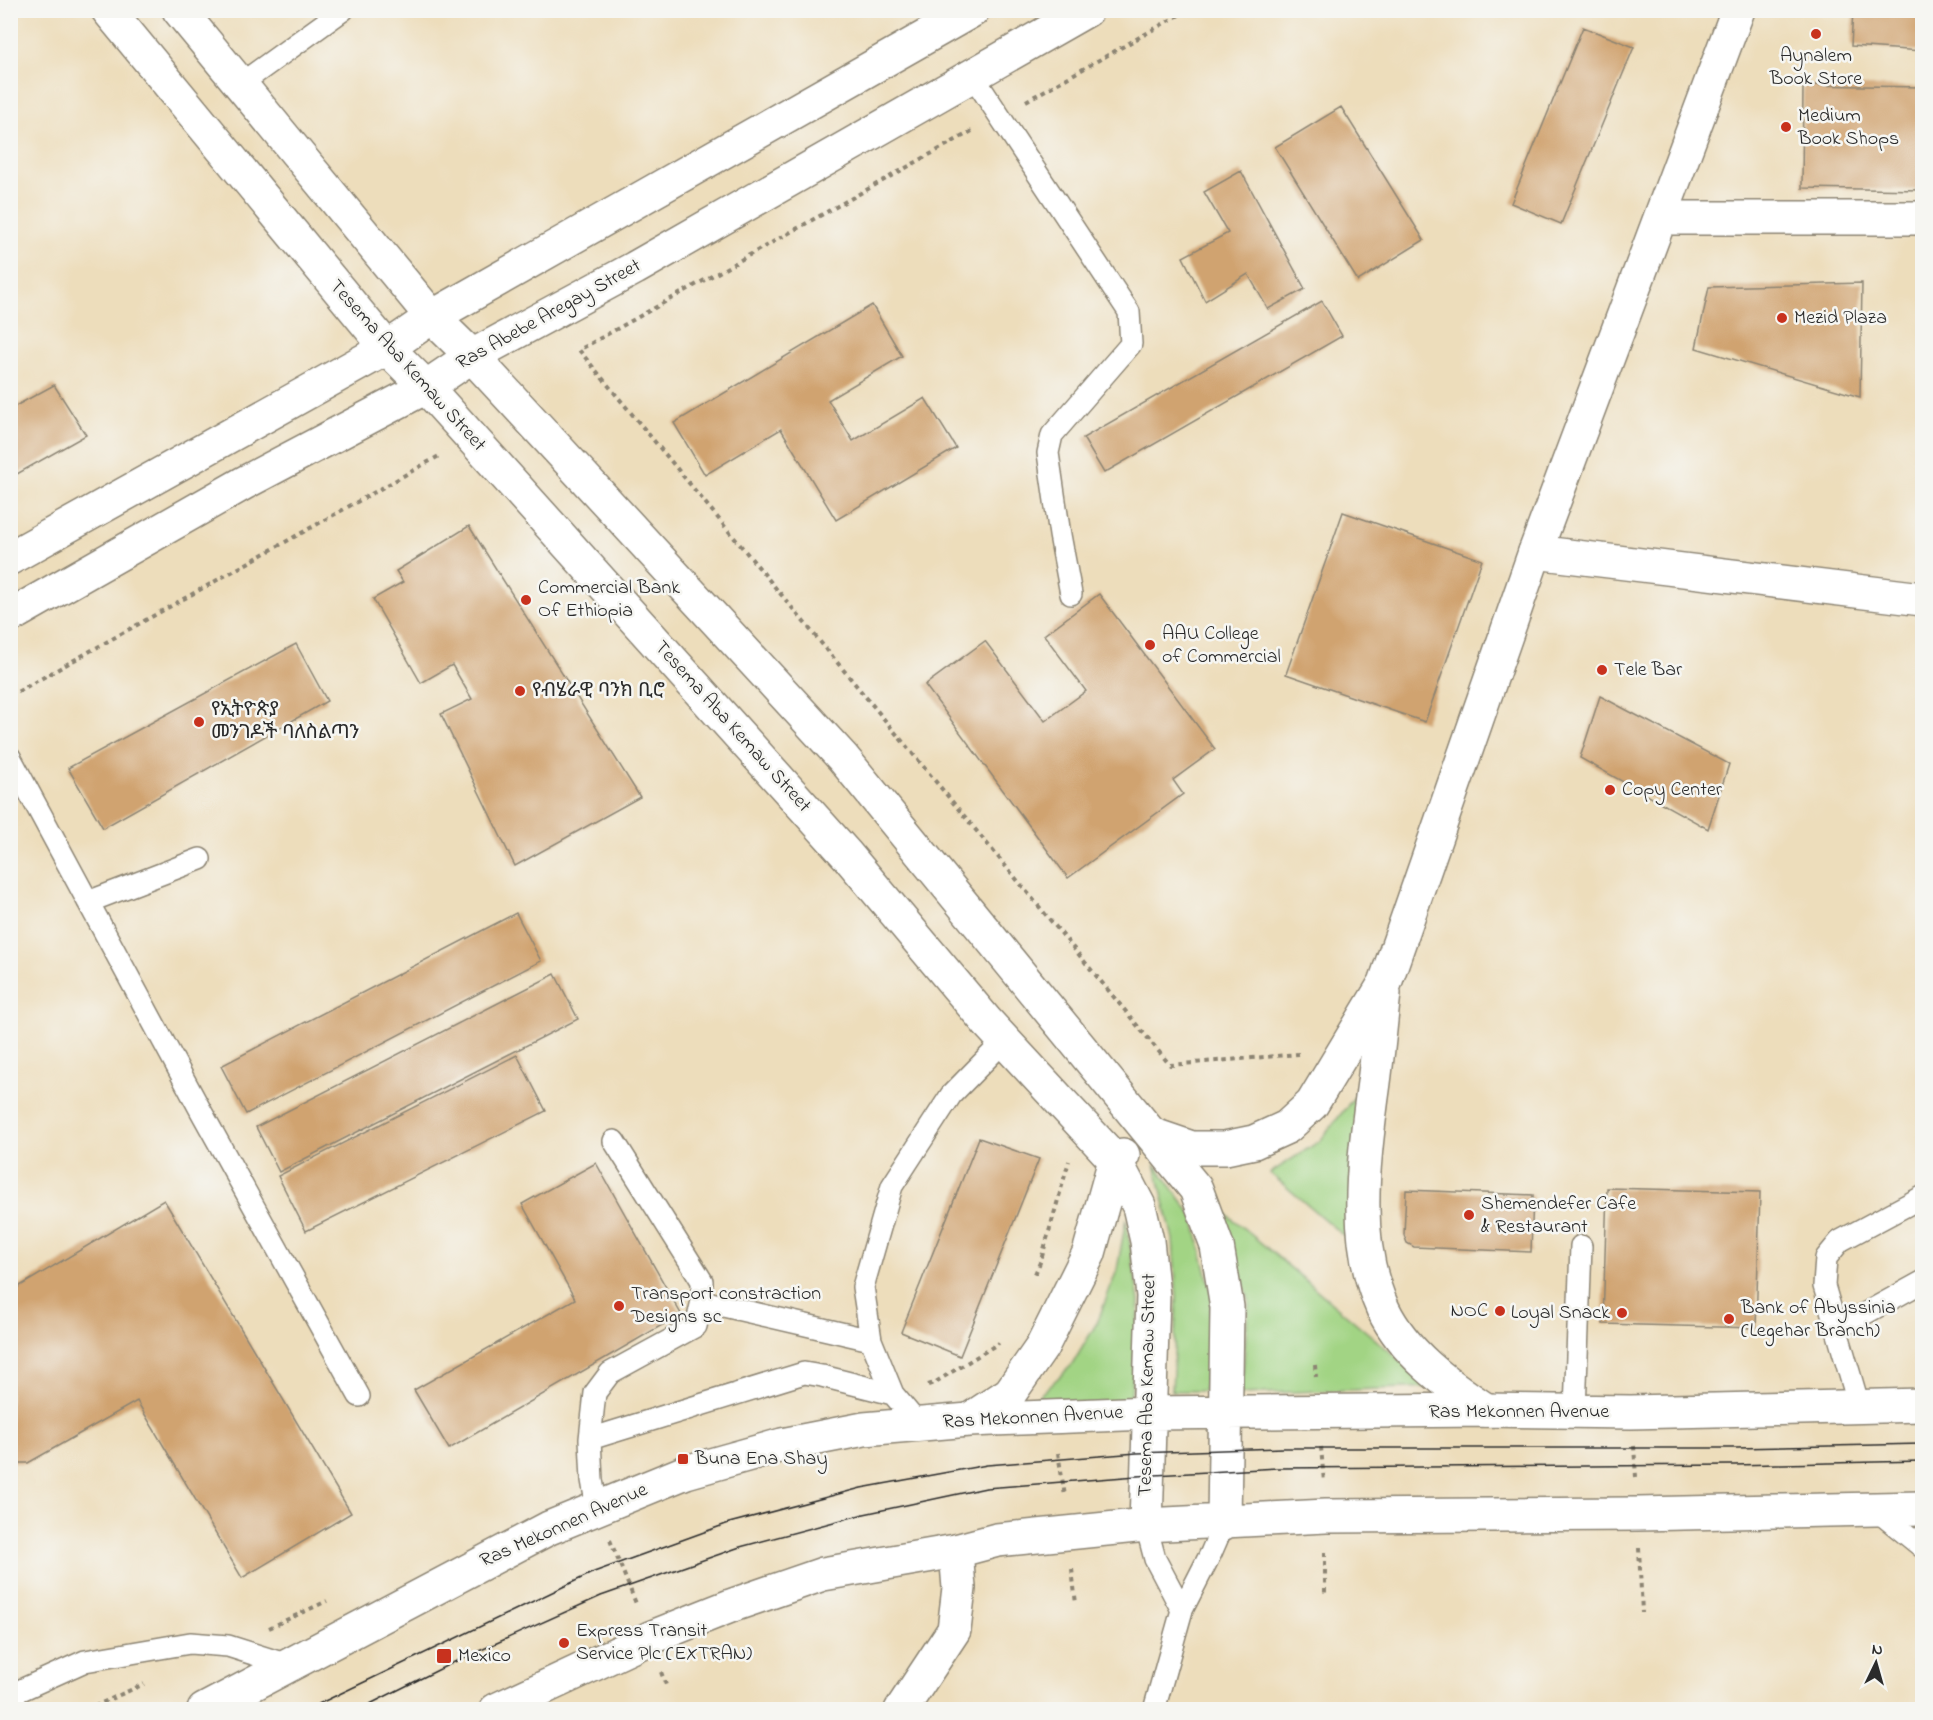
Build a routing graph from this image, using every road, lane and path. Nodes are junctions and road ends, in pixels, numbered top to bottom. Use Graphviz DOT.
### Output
graph roads {
  1 [pos="108,10"];
  2 [pos="179,10"];
  3 [pos="343,10"];
  4 [pos="973,10"];
  5 [pos="1087,10"];
  6 [pos="1188,10"];
  7 [pos="1737,10"];
  8 [pos="973,76"];
  9 [pos="239,85"];
  10 [pos="998,116"];
  11 [pos="1660,218"];
  12 [pos="1923,218"];
  13 [pos="432,317"];
  14 [pos="387,348"];
  15 [pos="472,356"];
  16 [pos="426,387"];
  17 [pos="442,455"];
  18 [pos="1535,552"];
  19 [pos="10,558"];
  20 [pos="1071,594"];
  21 [pos="1923,599"];
  22 [pos="10,616"];
  23 [pos="10,696"];
  24 [pos="10,758"];
  25 [pos="200,860"];
  26 [pos="88,902"];
  27 [pos="1385,983"];
  28 [pos="1004,1041"];
  29 [pos="1305,1053"];
  30 [pos="1154,1135"];
  31 [pos="614,1141"];
  32 [pos="1072,1150"];
  33 [pos="1115,1160"];
  34 [pos="1923,1197"];
  35 [pos="1581,1245"];
  36 [pos="1033,1279"];
  37 [pos="1923,1282"];
  38 [pos="702,1301"];
  39 [pos="1837,1329"];
  40 [pos="1008,1338"];
  41 [pos="871,1340"];
  42 [pos="893,1394"];
  43 [pos="359,1396"];
  44 [pos="1859,1406"];
  45 [pos="1923,1406"];
  46 [pos="1486,1410"];
  47 [pos="1575,1411"];
  48 [pos="1226,1412"];
  49 [pos="1149,1413"];
  50 [pos="969,1420"];
  51 [pos="919,1425"];
  52 [pos="590,1439"];
  53 [pos="597,1508"];
  54 [pos="1923,1508"];
  55 [pos="1875,1509"];
  56 [pos="1224,1523"];
  57 [pos="1146,1525"];
  58 [pos="1923,1547"];
  59 [pos="956,1551"];
  60 [pos="337,1597"];
  61 [pos="1182,1610"];
  62 [pos="650,1638"];
  63 [pos="228,1646"];
  64 [pos="288,1665"];
  65 [pos="152,1680"];
  66 [pos="666,1685"];
  67 [pos="10,1695"];
  68 [pos="86,1710"];
  69 [pos="204,1710"];
  70 [pos="496,1710"];
  71 [pos="901,1710"];
  72 [pos="1154,1710"];
  1 -- 14 [label="main road, Tesema Aba Kemaw Street"];
  2 -- 9 [label="main road"];
  3 -- 9 [label="lane"];
  4 -- 13 [label="main road"];
  5 -- 8 [label="main road, Ras Abebe Aregay Street"];
  6 -- 10 [label="path"];
  7 -- 11 [label="main road"];
  8 -- 10 [label="lane"];
  8 -- 15 [label="main road, Ras Abebe Aregay Street"];
  9 -- 13 [label="main road"];
  10 -- 20 [label="lane"];
  10 -- 29 [label="path"];
  11 -- 12 [label="main road"];
  11 -- 18 [label="main road"];
  13 -- 14 [label="main road"];
  13 -- 15 [label="main road"];
  14 -- 16 [label="main road, Tesema Aba Kemaw Street"];
  14 -- 19 [label="main road"];
  15 -- 16 [label="main road, Ras Abebe Aregay Street"];
  15 -- 30 [label="main road"];
  16 -- 22 [label="main road, Ras Abebe Aregay Street"];
  16 -- 28 [label="main road, Tesema Aba Kemaw Street"];
  17 -- 23 [label="path"];
  18 -- 21 [label="main road"];
  18 -- 27 [label="main road"];
  24 -- 26 [label="lane"];
  25 -- 26 [label="lane"];
  26 -- 43 [label="lane"];
  27 -- 30 [label="main road"];
  27 -- 46 [label="main road"];
  28 -- 33 [label="main road, Tesema Aba Kemaw Street"];
  28 -- 41 [label="lane"];
  30 -- 33 [label="main road"];
  30 -- 48 [label="main road"];
  31 -- 38 [label="lane"];
  32 -- 36 [label="path"];
  33 -- 49 [label="main road, Tesema Aba Kemaw Street"];
  33 -- 50 [label="main road"];
  34 -- 39 [label="lane"];
  35 -- 47 [label="lane"];
  37 -- 39 [label="lane"];
  38 -- 41 [label="lane"];
  38 -- 52 [label="lane"];
  39 -- 44 [label="lane"];
  40 -- 42 [label="path"];
  41 -- 42 [label="lane"];
  42 -- 51 [label="lane"];
  42 -- 52 [label="lane"];
  44 -- 45 [label="main road, Ras Mekonnen Avenue"];
  44 -- 47 [label="main road, Ras Mekonnen Avenue"];
  46 -- 47 [label="main road, Ras Mekonnen Avenue"];
  46 -- 48 [label="main road, Ras Mekonnen Avenue"];
  48 -- 49 [label="main road, Ras Mekonnen Avenue"];
  48 -- 56 [label="main road"];
  49 -- 50 [label="main road, Ras Mekonnen Avenue"];
  49 -- 57 [label="main road, Tesema Aba Kemaw Street"];
  50 -- 51 [label="main road, Ras Mekonnen Avenue"];
  51 -- 53 [label="main road, Ras Mekonnen Avenue"];
  52 -- 53 [label="lane"];
  53 -- 62 [label="path"];
  53 -- 64 [label="main road, Ras Mekonnen Avenue"];
  54 -- 55 [label="main road"];
  55 -- 56 [label="main road"];
  55 -- 58 [label="lane"];
  56 -- 57 [label="main road"];
  56 -- 61 [label="lane"];
  57 -- 59 [label="main road"];
  57 -- 61 [label="lane"];
  59 -- 62 [label="main road"];
  59 -- 71 [label="main road"];
  60 -- 63 [label="path"];
  61 -- 72 [label="lane"];
  62 -- 66 [label="path"];
  62 -- 70 [label="main road"];
  63 -- 64 [label="lane"];
  63 -- 67 [label="lane"];
  64 -- 69 [label="main road, Ras Mekonnen Avenue"];
  65 -- 68 [label="path"];
}
